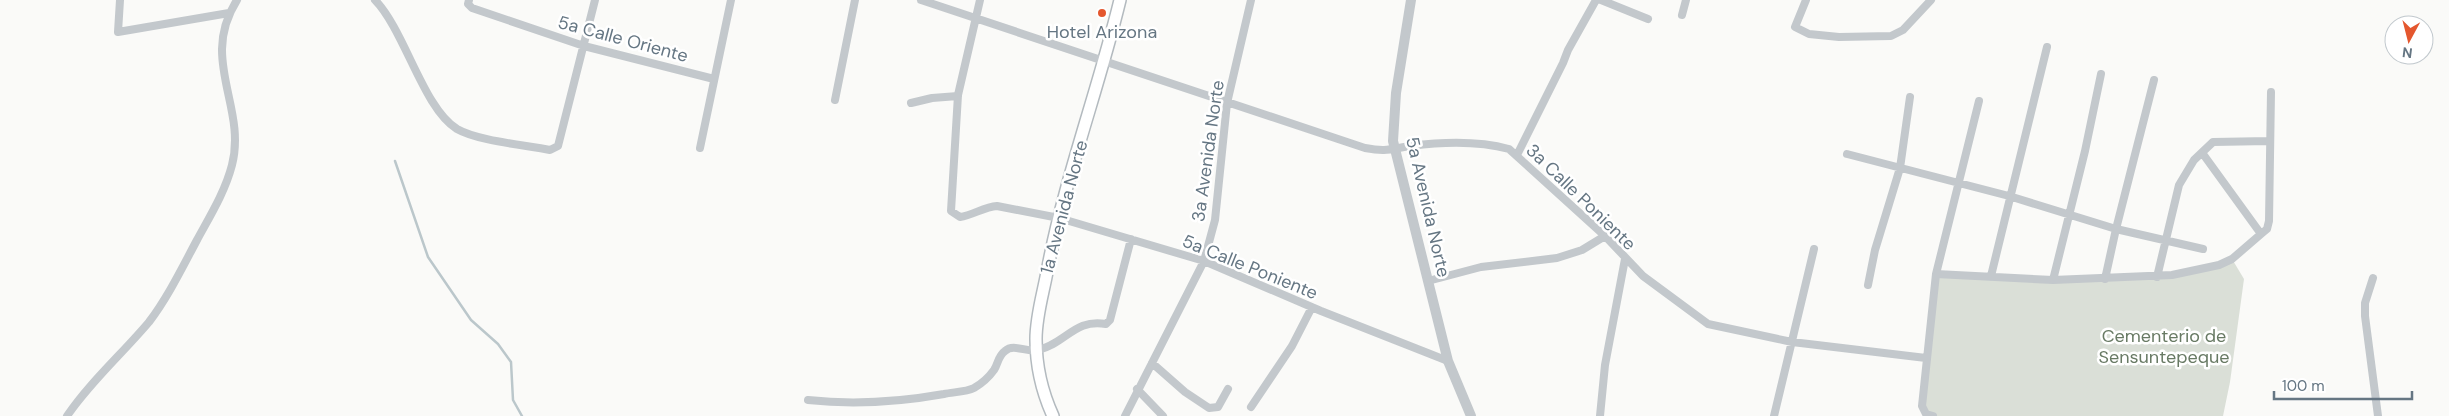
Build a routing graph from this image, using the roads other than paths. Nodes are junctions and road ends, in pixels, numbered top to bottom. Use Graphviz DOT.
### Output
graph roads {
  1 [pos="120,0"];
  2 [pos="237,0"];
  3 [pos="375,0"];
  4 [pos="595,0"];
  5 [pos="731,0"];
  6 [pos="856,0"];
  7 [pos="921,0"];
  8 [pos="980,0"];
  9 [pos="1120,0"];
  10 [pos="1251,0"];
  11 [pos="1411,0"];
  12 [pos="1596,0"];
  13 [pos="1601,0"];
  14 [pos="1686,0"];
  15 [pos="1806,0"];
  16 [pos="1931,0"];
  17 [pos="469,2"];
  18 [pos="229,13"];
  19 [pos="1682,15"];
  20 [pos="976,18"];
  21 [pos="1648,19"];
  22 [pos="584,46"];
  23 [pos="2047,48"];
  24 [pos="1105,60"];
  25 [pos="2101,74"];
  26 [pos="714,79"];
  27 [pos="2154,80"];
  28 [pos="2271,92"];
  29 [pos="958,96"];
  30 [pos="1910,97"];
  31 [pos="835,100"];
  32 [pos="1979,101"];
  33 [pos="1227,103"];
  34 [pos="911,104"];
  35 [pos="2268,141"];
  36 [pos="700,148"];
  37 [pos="1396,150"];
  38 [pos="1847,154"];
  39 [pos="2202,154"];
  40 [pos="1517,155"];
  41 [pos="1900,168"];
  42 [pos="1960,183"];
  43 [pos="2010,196"];
  44 [pos="2068,215"];
  45 [pos="1058,218"];
  46 [pos="2116,229"];
  47 [pos="2262,234"];
  48 [pos="1605,236"];
  49 [pos="1131,240"];
  50 [pos="2165,241"];
  51 [pos="1814,249"];
  52 [pos="2204,249"];
  53 [pos="1625,259"];
  54 [pos="1204,261"];
  55 [pos="1936,274"];
  56 [pos="1991,276"];
  57 [pos="2157,277"];
  58 [pos="2373,278"];
  59 [pos="2053,280"];
  60 [pos="2105,280"];
  61 [pos="1428,281"];
  62 [pos="1868,285"];
  63 [pos="1312,307"];
  64 [pos="1792,342"];
  65 [pos="1036,351"];
  66 [pos="1926,358"];
  67 [pos="1448,361"];
  68 [pos="1152,363"];
  69 [pos="1137,389"];
  70 [pos="1228,389"];
  71 [pos="808,400"];
  72 [pos="1251,407"];
  73 [pos="67,416"];
  74 [pos="1054,416"];
  75 [pos="1125,416"];
  76 [pos="1163,416"];
  77 [pos="1471,416"];
  78 [pos="1600,416"];
  79 [pos="1774,416"];
  80 [pos="1933,416"];
  81 [pos="2378,416"];
  1 -- 18 [label="street"];
  2 -- 18 [label="street"];
  3 -- 22 [label="street"];
  4 -- 22 [label="street"];
  5 -- 26 [label="street"];
  6 -- 31 [label="street"];
  7 -- 20 [label="street, 3a Calle Poniente"];
  8 -- 20 [label="street"];
  9 -- 24 [label="main road, 1a Avenida Norte"];
  10 -- 33 [label="street, 3a Avenida Norte"];
  11 -- 37 [label="street, 5a Avenida Norte"];
  12 -- 40 [label="street"];
  13 -- 21 [label="street"];
  14 -- 19 [label="street"];
  15 -- 16 [label="street"];
  17 -- 22 [label="street, 5a Calle Oriente"];
  18 -- 73 [label="street"];
  20 -- 24 [label="street, 3a Calle Poniente"];
  20 -- 29 [label="street"];
  22 -- 26 [label="street, 5a Calle Oriente"];
  23 -- 43 [label="street"];
  24 -- 33 [label="street, 3a Calle Poniente"];
  24 -- 45 [label="main road, 1a Avenida Norte"];
  25 -- 44 [label="street"];
  26 -- 36 [label="street"];
  27 -- 46 [label="street"];
  28 -- 35 [label="street"];
  29 -- 34 [label="street"];
  29 -- 45 [label="street, 5a Calle Poniente"];
  30 -- 41 [label="street"];
  32 -- 42 [label="street"];
  33 -- 37 [label="street, 3a Calle Poniente"];
  33 -- 54 [label="street, 3a Avenida Norte"];
  35 -- 39 [label="street"];
  35 -- 47 [label="street"];
  37 -- 40 [label="street, 3a Calle Poniente"];
  37 -- 61 [label="street, 5a Avenida Norte"];
  38 -- 41 [label="street"];
  39 -- 47 [label="street"];
  39 -- 50 [label="street"];
  40 -- 48 [label="street, 3a Calle Poniente"];
  41 -- 42 [label="street"];
  41 -- 62 [label="street"];
  42 -- 43 [label="street"];
  42 -- 55 [label="street"];
  43 -- 44 [label="street"];
  43 -- 56 [label="street"];
  44 -- 46 [label="street"];
  44 -- 59 [label="street"];
  45 -- 49 [label="street, 5a Calle Poniente"];
  45 -- 65 [label="main road, 1a Avenida Norte"];
  46 -- 50 [label="street"];
  46 -- 60 [label="street"];
  47 -- 57 [label="street"];
  48 -- 53 [label="street, 3a Calle Poniente"];
  48 -- 61 [label="street"];
  49 -- 54 [label="street, 5a Calle Poniente"];
  49 -- 65 [label="street"];
  50 -- 52 [label="street"];
  50 -- 57 [label="street"];
  51 -- 64 [label="street"];
  53 -- 64 [label="street, 3a Calle Poniente"];
  53 -- 78 [label="street"];
  54 -- 63 [label="street, 5a Calle Poniente"];
  54 -- 68 [label="street, 3a Avenida Norte"];
  55 -- 56 [label="street"];
  55 -- 66 [label="street"];
  56 -- 59 [label="street"];
  57 -- 60 [label="street"];
  58 -- 81 [label="street"];
  59 -- 60 [label="street"];
  61 -- 67 [label="street, 5a Avenida Norte"];
  63 -- 67 [label="street, 5a Calle Poniente"];
  63 -- 72 [label="street"];
  64 -- 66 [label="street, 3a Calle Poniente"];
  64 -- 79 [label="street"];
  65 -- 71 [label="street"];
  65 -- 74 [label="main road, 1a Avenida Norte"];
  66 -- 80 [label="street"];
  67 -- 77 [label="street, 5a Avenida Norte"];
  68 -- 69 [label="street, 3a Avenida Norte"];
  68 -- 70 [label="street"];
  69 -- 75 [label="street"];
  69 -- 76 [label="street"];
}
